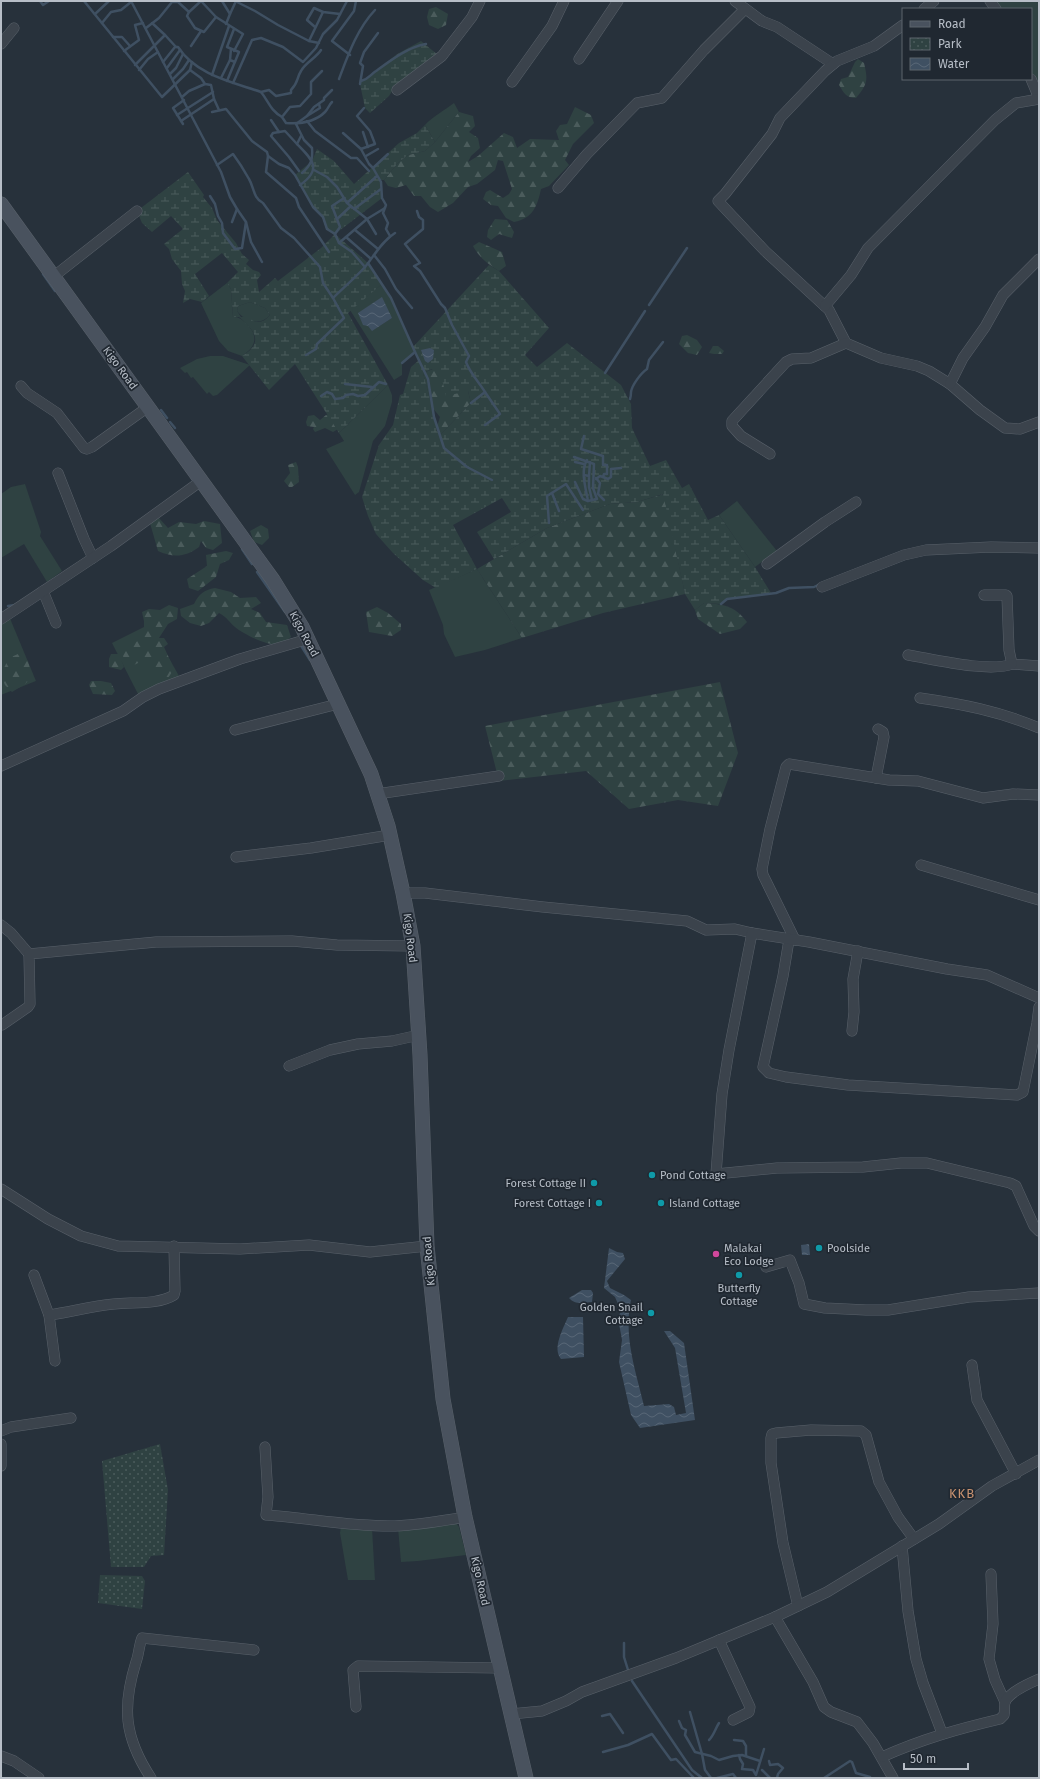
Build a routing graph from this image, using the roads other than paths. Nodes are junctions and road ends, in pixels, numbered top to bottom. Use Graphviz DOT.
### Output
graph roads {
  1 [pos="480,1"];
  2 [pos="564,1"];
  3 [pos="618,1"];
  4 [pos="735,1"];
  5 [pos="934,1"];
  6 [pos="925,8"];
  7 [pos="745,9"];
  8 [pos="902,26"];
  9 [pos="14,28"];
  10 [pos="1,44"];
  11 [pos="579,59"];
  12 [pos="833,64"];
  13 [pos="1031,80"];
  14 [pos="512,82"];
  15 [pos="396,90"];
  16 [pos="1039,98"];
  17 [pos="558,188"];
  18 [pos="1,204"];
  19 [pos="137,211"];
  20 [pos="1039,259"];
  21 [pos="53,276"];
  22 [pos="825,306"];
  23 [pos="846,343"];
  24 [pos="950,384"];
  25 [pos="21,386"];
  26 [pos="148,407"];
  27 [pos="1039,422"];
  28 [pos="770,454"];
  29 [pos="58,473"];
  30 [pos="201,481"];
  31 [pos="856,502"];
  32 [pos="1039,548"];
  33 [pos="93,558"];
  34 [pos="767,564"];
  35 [pos="822,587"];
  36 [pos="43,591"];
  37 [pos="984,595"];
  38 [pos="1,618"];
  39 [pos="56,623"];
  40 [pos="308,639"];
  41 [pos="908,655"];
  42 [pos="1012,664"];
  43 [pos="1039,666"];
  44 [pos="920,698"];
  45 [pos="338,704"];
  46 [pos="1039,728"];
  47 [pos="878,729"];
  48 [pos="235,730"];
  49 [pos="1,766"];
  50 [pos="498,776"];
  51 [pos="876,778"];
  52 [pos="377,794"];
  53 [pos="1039,795"];
  54 [pos="390,835"];
  55 [pos="236,858"];
  56 [pos="921,865"];
  57 [pos="403,893"];
  58 [pos="1039,900"];
  59 [pos="1,925"];
  60 [pos="752,933"];
  61 [pos="792,940"];
  62 [pos="413,946"];
  63 [pos="858,951"];
  64 [pos="29,954"];
  65 [pos="1039,998"];
  66 [pos="1039,1008"];
  67 [pos="2,1025"];
  68 [pos="852,1031"];
  69 [pos="419,1035"];
  70 [pos="288,1066"];
  71 [pos="1,1189"];
  72 [pos="1039,1231"];
  73 [pos="174,1246"];
  74 [pos="427,1246"];
  75 [pos="766,1267"];
  76 [pos="34,1275"];
  77 [pos="1039,1293"];
  78 [pos="49,1315"];
  79 [pos="55,1361"];
  80 [pos="972,1365"];
  81 [pos="71,1418"];
  82 [pos="1,1438"];
  83 [pos="265,1447"];
  84 [pos="1039,1460"];
  85 [pos="1,1466"];
  86 [pos="1016,1474"];
  87 [pos="465,1517"];
  88 [pos="914,1539"];
  89 [pos="902,1546"];
  90 [pos="991,1574"];
  91 [pos="798,1606"];
  92 [pos="775,1617"];
  93 [pos="719,1640"];
  94 [pos="254,1650"];
  95 [pos="500,1668"];
  96 [pos="1039,1679"];
  97 [pos="1005,1702"];
  98 [pos="356,1707"];
  99 [pos="511,1714"];
  100 [pos="733,1720"];
  101 [pos="942,1733"];
  102 [pos="1,1756"];
  103 [pos="882,1757"];
  104 [pos="39,1778"];
  105 [pos="151,1778"];
  106 [pos="526,1778"];
  107 [pos="892,1778"];
  1 -- 15 [label="street"];
  2 -- 14 [label="street"];
  3 -- 11 [label="street"];
  4 -- 7 [label="street"];
  5 -- 6 [label="street"];
  7 -- 12 [label="street"];
  7 -- 17 [label="street"];
  8 -- 12 [label="street"];
  9 -- 10 [label="street"];
  12 -- 22 [label="street"];
  13 -- 16 [label="street"];
  16 -- 22 [label="street"];
  18 -- 21 [label="street, Kigo Road"];
  19 -- 21 [label="street"];
  20 -- 24 [label="street"];
  21 -- 26 [label="street, Kigo Road"];
  22 -- 23 [label="street"];
  23 -- 24 [label="street"];
  23 -- 28 [label="street"];
  24 -- 27 [label="street"];
  25 -- 26 [label="street"];
  26 -- 30 [label="street, Kigo Road"];
  29 -- 33 [label="street"];
  30 -- 33 [label="street"];
  30 -- 40 [label="street, Kigo Road"];
  31 -- 34 [label="street"];
  32 -- 35 [label="street"];
  33 -- 36 [label="street"];
  36 -- 38 [label="street"];
  36 -- 39 [label="street"];
  37 -- 42 [label="street"];
  40 -- 45 [label="street, Kigo Road"];
  40 -- 49 [label="street"];
  41 -- 42 [label="street"];
  42 -- 43 [label="street"];
  44 -- 46 [label="street"];
  45 -- 48 [label="street"];
  45 -- 52 [label="street, Kigo Road"];
  47 -- 51 [label="street"];
  50 -- 52 [label="street"];
  51 -- 53 [label="street"];
  51 -- 61 [label="street"];
  52 -- 54 [label="street, Kigo Road"];
  54 -- 55 [label="street"];
  54 -- 57 [label="street, Kigo Road"];
  56 -- 58 [label="street"];
  57 -- 60 [label="street"];
  57 -- 62 [label="street, Kigo Road"];
  59 -- 64 [label="street"];
  60 -- 61 [label="street"];
  60 -- 72 [label="street"];
  61 -- 63 [label="street"];
  61 -- 66 [label="street"];
  62 -- 64 [label="street"];
  62 -- 69 [label="street, Kigo Road"];
  63 -- 65 [label="street"];
  63 -- 68 [label="street"];
  64 -- 67 [label="street"];
  69 -- 70 [label="street"];
  69 -- 74 [label="street, Kigo Road"];
  71 -- 73 [label="street"];
  73 -- 74 [label="street"];
  73 -- 78 [label="street"];
  74 -- 87 [label="street, Kigo Road"];
  75 -- 77 [label="street"];
  76 -- 78 [label="street"];
  78 -- 79 [label="street"];
  80 -- 86 [label="street"];
  81 -- 82 [label="street"];
  82 -- 85 [label="street"];
  83 -- 87 [label="street"];
  84 -- 86 [label="street"];
  86 -- 88 [label="street"];
  87 -- 95 [label="street, Kigo Road"];
  88 -- 89 [label="street"];
  88 -- 91 [label="street"];
  89 -- 91 [label="street"];
  89 -- 101 [label="street"];
  90 -- 97 [label="street"];
  91 -- 92 [label="street"];
  92 -- 93 [label="street"];
  92 -- 103 [label="street"];
  93 -- 99 [label="street"];
  93 -- 100 [label="street"];
  94 -- 105 [label="street"];
  95 -- 98 [label="street"];
  95 -- 99 [label="street, Kigo Road"];
  96 -- 97 [label="street"];
  97 -- 101 [label="street"];
  99 -- 106 [label="street, Kigo Road"];
  101 -- 103 [label="street"];
  102 -- 104 [label="street"];
  103 -- 107 [label="street"];
}
